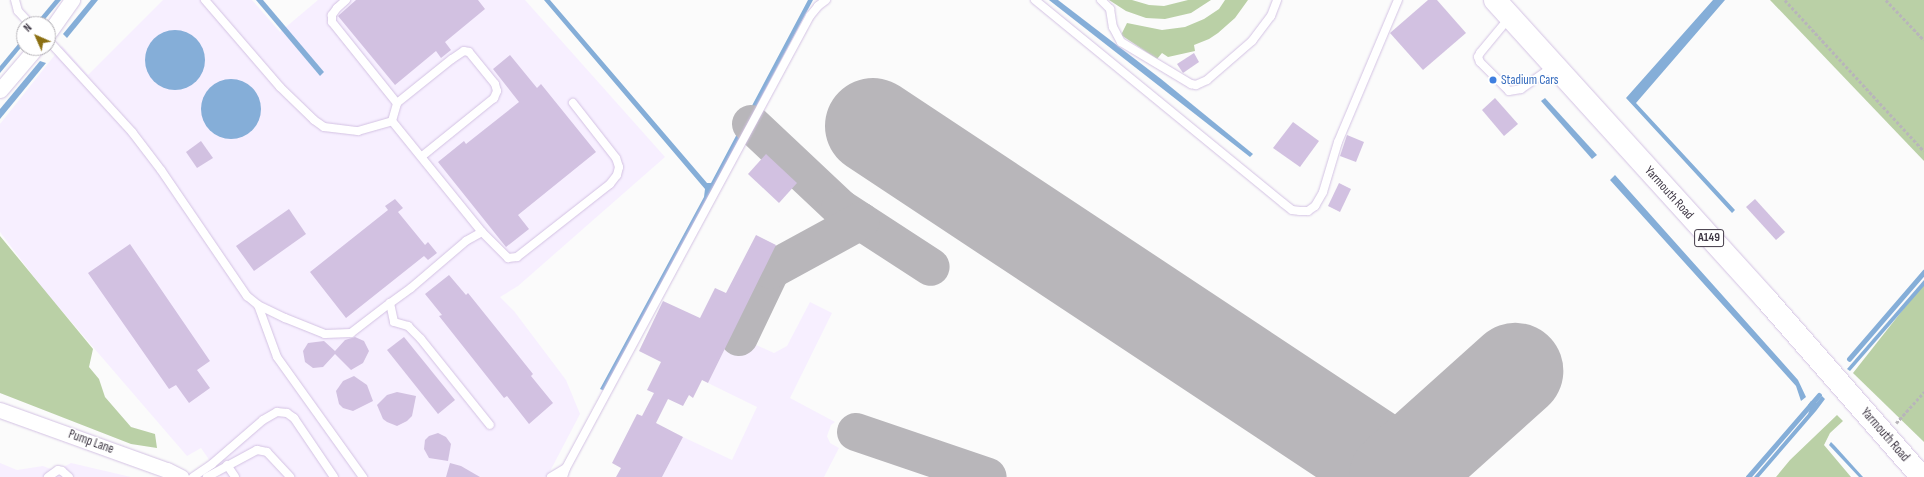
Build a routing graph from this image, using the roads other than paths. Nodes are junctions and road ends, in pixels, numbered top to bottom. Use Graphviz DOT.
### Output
graph roads {
  1 [pos="14,0"];
  2 [pos="72,0"];
  3 [pos="205,0"];
  4 [pos="346,0"];
  5 [pos="826,0"];
  6 [pos="1035,0"];
  7 [pos="1101,0"];
  8 [pos="1276,0"];
  9 [pos="1398,0"];
  10 [pos="1495,0"];
  11 [pos="23,16"];
  12 [pos="1510,17"];
  13 [pos="56,23"];
  14 [pos="56,49"];
  15 [pos="29,56"];
  16 [pos="1554,67"];
  17 [pos="0,90"];
  18 [pos="397,103"];
  19 [pos="573,103"];
  20 [pos="392,120"];
  21 [pos="422,156"];
  22 [pos="482,232"];
  23 [pos="390,303"];
  24 [pos="258,304"];
  25 [pos="0,410"];
  26 [pos="490,425"];
  27 [pos="227,465"];
  28 [pos="566,468"];
  29 [pos="48,477"];
  30 [pos="69,477"];
  31 [pos="181,477"];
  32 [pos="193,477"];
  33 [pos="207,477"];
  34 [pos="235,477"];
  35 [pos="290,477"];
  36 [pos="334,477"];
  37 [pos="363,477"];
  38 [pos="551,477"];
  39 [pos="563,477"];
  40 [pos="1922,477"];
  1 -- 11 [label="lane"];
  2 -- 13 [label="street"];
  3 -- 20 [label="lane"];
  4 -- 18 [label="lane"];
  5 -- 28 [label="lane"];
  6 -- 9 [label="lane"];
  7 -- 8 [label="lane"];
  10 -- 12 [label="main road, Yarmouth Road / A149"];
  12 -- 16 [label="main road, Yarmouth Road / A149"];
  12 -- 16 [label="lane"];
  14 -- 24 [label="lane"];
  15 -- 17 [label="street"];
  16 -- 40 [label="main road, Yarmouth Road / A149"];
  18 -- 20 [label="lane"];
  18 -- 21 [label="lane"];
  19 -- 22 [label="lane"];
  20 -- 21 [label="lane"];
  21 -- 22 [label="lane"];
  22 -- 23 [label="lane"];
  23 -- 24 [label="lane"];
  23 -- 26 [label="lane"];
  24 -- 37 [label="lane"];
  25 -- 31 [label="street, Pump Lane"];
  27 -- 33 [label="lane"];
  27 -- 34 [label="lane"];
  27 -- 35 [label="lane"];
  28 -- 38 [label="lane"];
  28 -- 39 [label="lane"];
  29 -- 30 [label="lane"];
  32 -- 36 [label="lane"];
}
